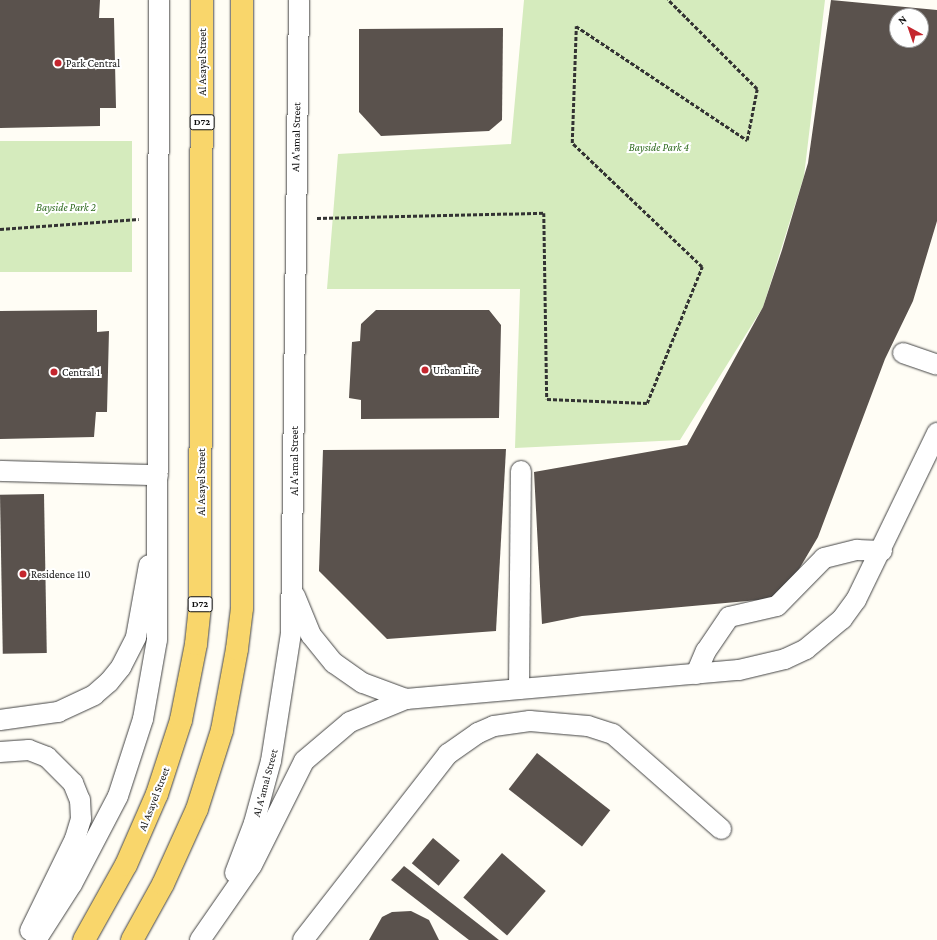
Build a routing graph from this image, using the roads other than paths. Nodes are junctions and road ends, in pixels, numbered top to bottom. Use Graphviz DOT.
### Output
graph roads {
  1 [pos="159,0"];
  2 [pos="202,0"];
  3 [pos="242,0"];
  4 [pos="299,0"];
  5 [pos="903,353"];
  6 [pos="937,365"];
  7 [pos="937,433"];
  8 [pos="0,471"];
  9 [pos="521,471"];
  10 [pos="158,475"];
  11 [pos="158,518"];
  12 [pos="882,550"];
  13 [pos="293,591"];
  14 [pos="696,674"];
  15 [pos="519,689"];
  16 [pos="406,699"];
  17 [pos="0,720"];
  18 [pos="0,752"];
  19 [pos="722,829"];
  20 [pos="217,911"];
  21 [pos="26,940"];
  22 [pos="36,940"];
  23 [pos="84,940"];
  24 [pos="132,940"];
  25 [pos="200,940"];
  26 [pos="303,940"];
  1 -- 10 [label="street"];
  2 -- 23 [label="main road, Al Asayel Street / D72"];
  3 -- 24 [label="main road"];
  4 -- 13 [label="street, Al A'amal Street"];
  5 -- 6 [label="street"];
  7 -- 12 [label="street"];
  8 -- 10 [label="street"];
  9 -- 15 [label="street"];
  10 -- 11 [label="street"];
  11 -- 17 [label="street"];
  11 -- 22 [label="street"];
  12 -- 14 [label="street"];
  12 -- 14 [label="street"];
  13 -- 16 [label="street"];
  13 -- 20 [label="street, Al A'amal Street"];
  14 -- 15 [label="street"];
  15 -- 16 [label="street"];
  16 -- 20 [label="street"];
  18 -- 21 [label="street"];
  19 -- 26 [label="street"];
  20 -- 25 [label="street"];
}
